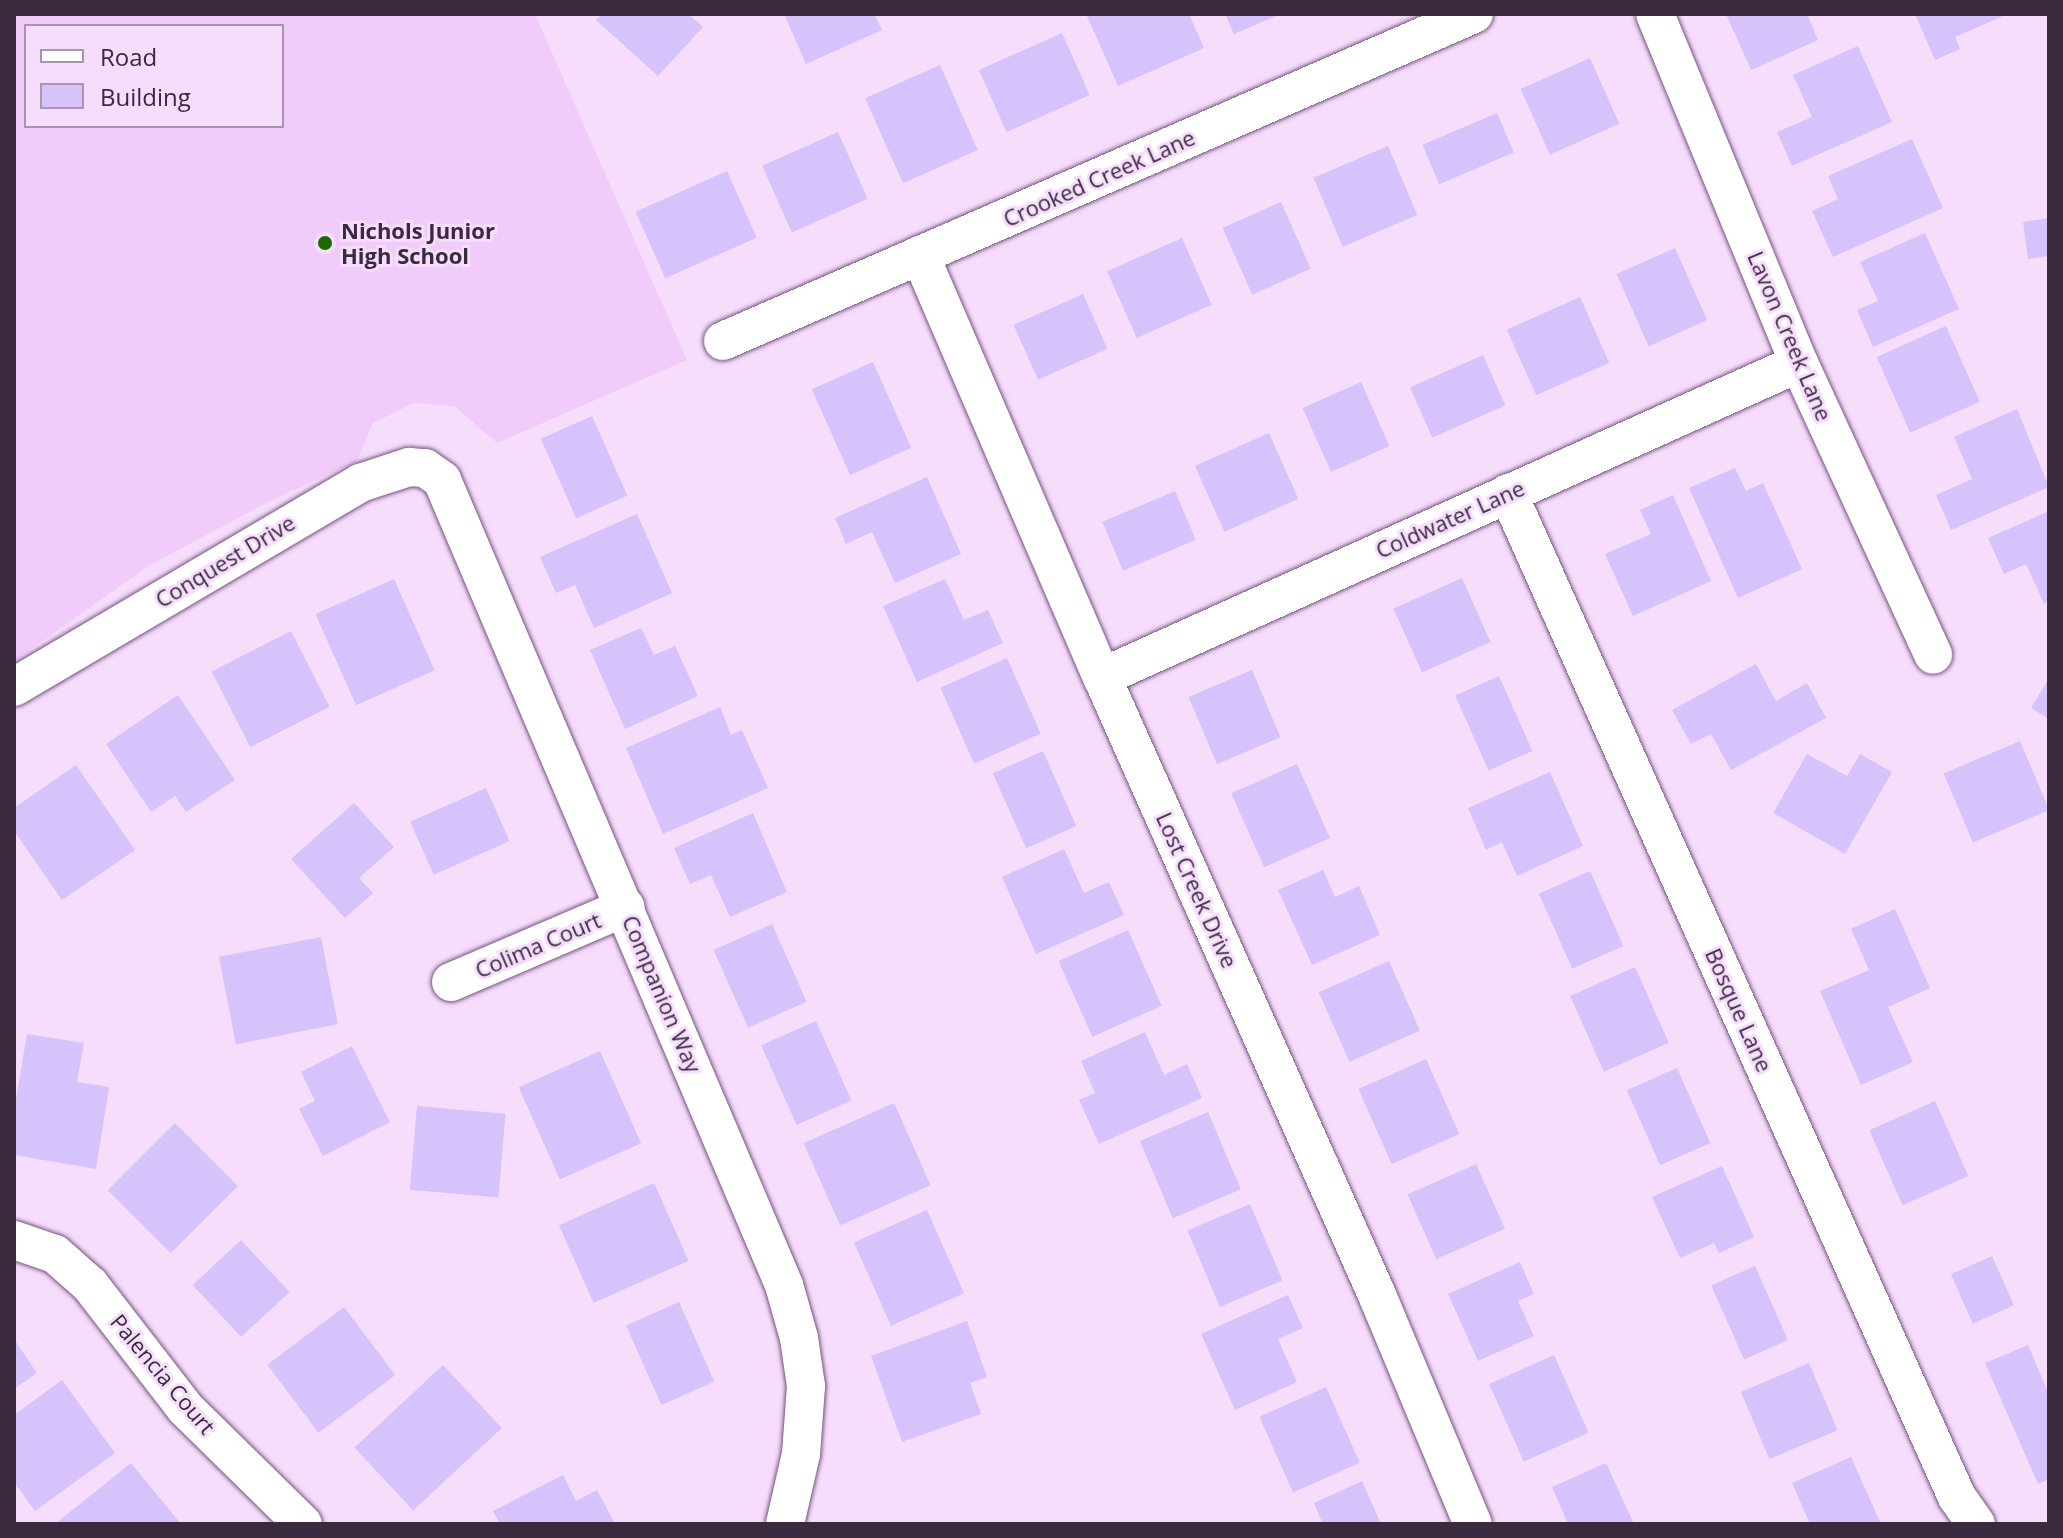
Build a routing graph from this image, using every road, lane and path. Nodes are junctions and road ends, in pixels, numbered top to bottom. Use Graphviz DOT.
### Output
graph roads {
  1 [pos="1474,14"];
  2 [pos="1655,14"];
  3 [pos="920,255"];
  4 [pos="723,341"];
  5 [pos="1799,363"];
  6 [pos="442,480"];
  7 [pos="1508,493"];
  8 [pos="1933,655"];
  9 [pos="1102,677"];
  10 [pos="14,687"];
  11 [pos="626,907"];
  12 [pos="451,982"];
  13 [pos="14,1240"];
  14 [pos="303,1524"];
  15 [pos="785,1524"];
  16 [pos="1473,1524"];
  17 [pos="1976,1524"];
  1 -- 3 [label="street, Crooked Creek Lane"];
  2 -- 5 [label="street, Lavon Creek Lane"];
  3 -- 4 [label="street, Crooked Creek Lane"];
  3 -- 9 [label="street, Lost Creek Drive"];
  5 -- 7 [label="street, Coldwater Lane"];
  5 -- 8 [label="street, Lavon Creek Lane"];
  6 -- 10 [label="street, Conquest Drive"];
  6 -- 11 [label="street, Companion Way"];
  7 -- 9 [label="street, Coldwater Lane"];
  7 -- 17 [label="street, Bosque Lane"];
  9 -- 16 [label="street, Lost Creek Drive"];
  11 -- 12 [label="street, Colima Court"];
  11 -- 15 [label="street, Companion Way"];
  13 -- 14 [label="street, Palencia Court"];
}
